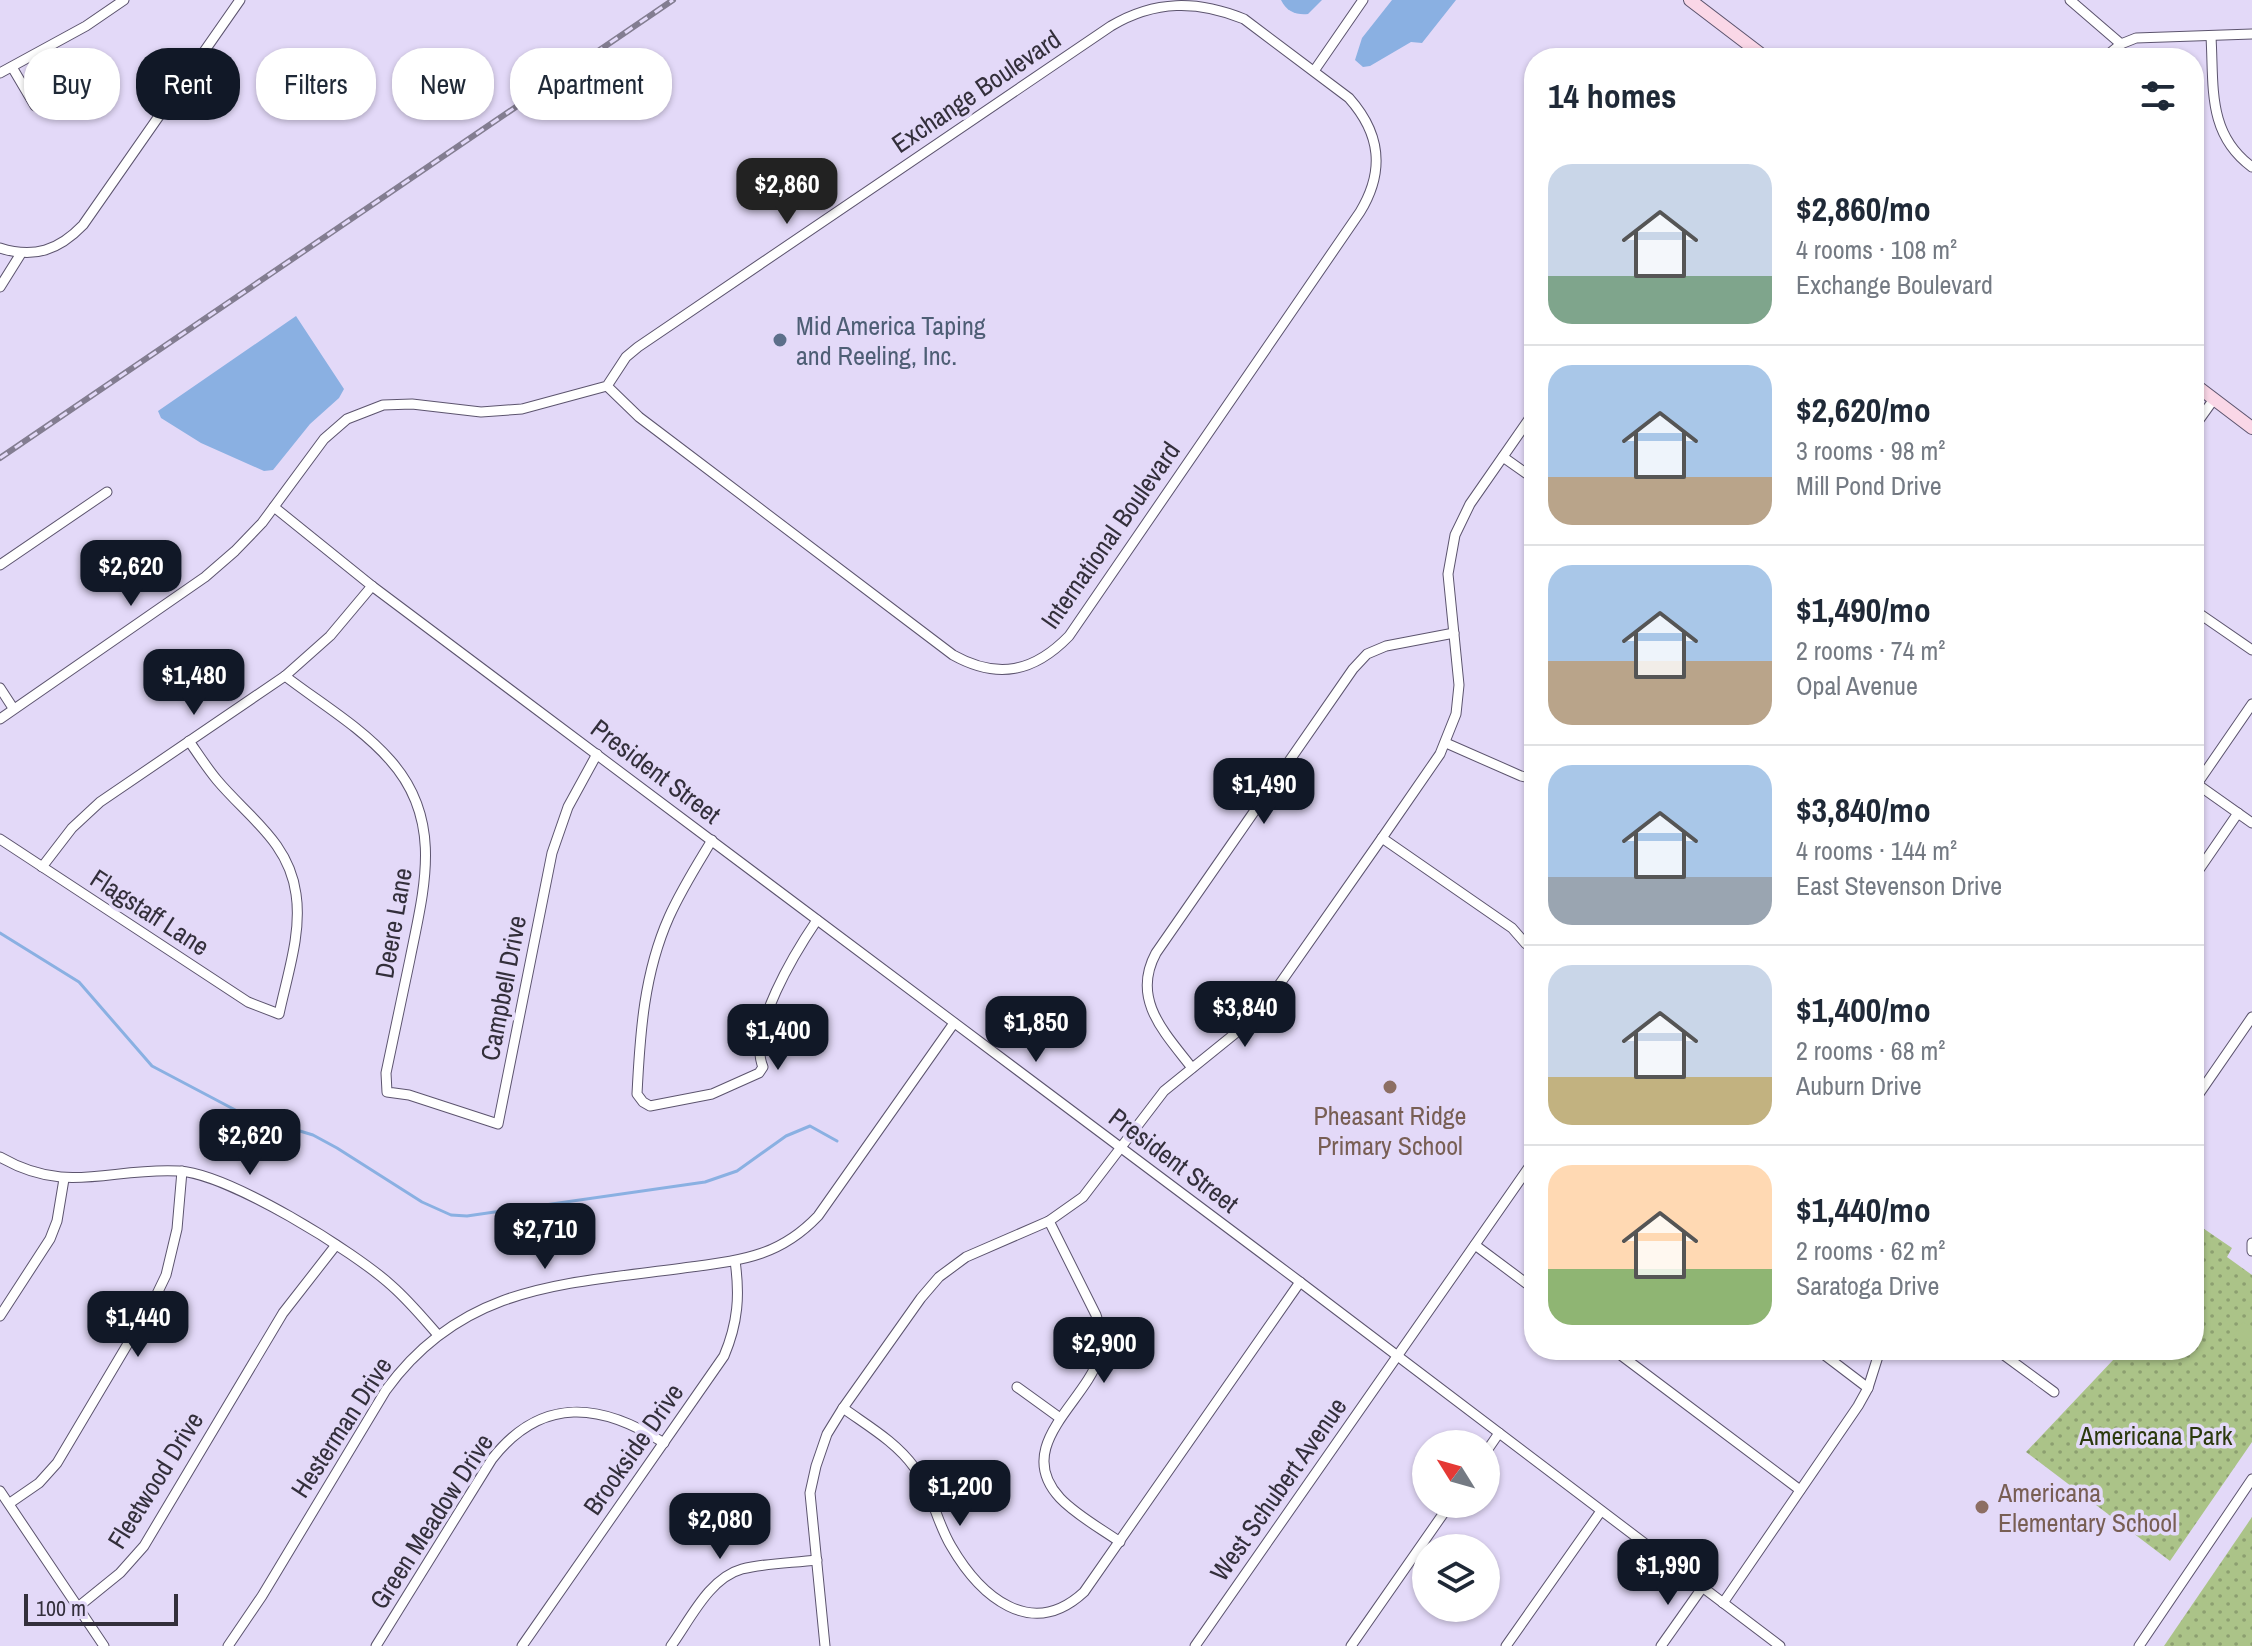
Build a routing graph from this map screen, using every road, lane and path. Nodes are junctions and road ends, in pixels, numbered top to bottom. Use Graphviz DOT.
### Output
graph roads {
  1 [pos="124,0"];
  2 [pos="240,0"];
  3 [pos="1363,0"];
  4 [pos="1690,0"];
  5 [pos="2070,0"];
  6 [pos="2252,34"];
  7 [pos="2211,37"];
  8 [pos="2121,44"];
  9 [pos="1753,48"];
  10 [pos="2116,48"];
  11 [pos="12,67"];
  12 [pos="1314,71"];
  13 [pos="0,73"];
  14 [pos="24,87"];
  15 [pos="2252,167"];
  16 [pos="0,248"];
  17 [pos="20,255"];
  18 [pos="0,287"];
  19 [pos="607,386"];
  20 [pos="2204,392"];
  21 [pos="2214,399"];
  22 [pos="2204,413"];
  23 [pos="1524,427"];
  24 [pos="2252,428"];
  25 [pos="1503,457"];
  26 [pos="1524,472"];
  27 [pos="107,492"];
  28 [pos="274,507"];
  29 [pos="0,565"];
  30 [pos="372,586"];
  31 [pos="2204,617"];
  32 [pos="1454,633"];
  33 [pos="2252,650"];
  34 [pos="285,676"];
  35 [pos="0,688"];
  36 [pos="2252,704"];
  37 [pos="13,708"];
  38 [pos="0,719"];
  39 [pos="189,741"];
  40 [pos="1446,743"];
  41 [pos="597,754"];
  42 [pos="2204,772"];
  43 [pos="1524,777"];
  44 [pos="2204,789"];
  45 [pos="2238,813"];
  46 [pos="2252,823"];
  47 [pos="1382,838"];
  48 [pos="0,839"];
  49 [pos="712,840"];
  50 [pos="2204,862"];
  51 [pos="42,867"];
  52 [pos="817,920"];
  53 [pos="1524,942"];
  54 [pos="2252,1017"];
  55 [pos="954,1023"];
  56 [pos="1192,1068"];
  57 [pos="2204,1087"];
  58 [pos="387,1092"];
  59 [pos="1122,1148"];
  60 [pos="0,1157"];
  61 [pos="182,1171"];
  62 [pos="1524,1174"];
  63 [pos="64,1179"];
  64 [pos="1049,1221"];
  65 [pos="2252,1243"];
  66 [pos="336,1245"];
  67 [pos="1475,1245"];
  68 [pos="2252,1251"];
  69 [pos="735,1261"];
  70 [pos="1300,1282"];
  71 [pos="1524,1282"];
  72 [pos="4,1299"];
  73 [pos="0,1316"];
  74 [pos="438,1335"];
  75 [pos="1398,1357"];
  76 [pos="1627,1360"];
  77 [pos="1831,1360"];
  78 [pos="1877,1360"];
  79 [pos="2011,1360"];
  80 [pos="1017,1387"];
  81 [pos="1868,1388"];
  82 [pos="2054,1392"];
  83 [pos="843,1408"];
  84 [pos="1060,1418"];
  85 [pos="1495,1430"];
  86 [pos="1500,1434"];
  87 [pos="664,1443"];
  88 [pos="2252,1479"];
  89 [pos="1800,1490"];
  90 [pos="0,1491"];
  91 [pos="10,1503"];
  92 [pos="1601,1511"];
  93 [pos="1440,1518"];
  94 [pos="1120,1542"];
  95 [pos="817,1560"];
  96 [pos="1702,1588"];
  97 [pos="1723,1603"];
  98 [pos="78,1607"];
  99 [pos="104,1646"];
  100 [pos="228,1646"];
  101 [pos="376,1646"];
  102 [pos="522,1646"];
  103 [pos="671,1646"];
  104 [pos="825,1646"];
  105 [pos="1195,1646"];
  106 [pos="1351,1646"];
  107 [pos="1506,1646"];
  108 [pos="1661,1646"];
  109 [pos="1780,1646"];
  110 [pos="2139,1646"];
  1 -- 11 [label="street"];
  2 -- 17 [label="street"];
  3 -- 12 [label="street"];
  4 -- 9 [label="main road"];
  5 -- 8 [label="street"];
  6 -- 7 [label="street"];
  7 -- 8 [label="street"];
  7 -- 15 [label="street"];
  8 -- 10 [label="street"];
  11 -- 13 [label="street"];
  11 -- 14 [label="street"];
  12 -- 19 [label="street, Exchange Boulevard"];
  12 -- 19 [label="street, International Boulevard"];
  16 -- 17 [label="street"];
  17 -- 18 [label="street"];
  19 -- 28 [label="street"];
  20 -- 21 [label="main road"];
  21 -- 22 [label="street"];
  21 -- 24 [label="main road"];
  23 -- 25 [label="street"];
  25 -- 26 [label="street"];
  25 -- 32 [label="street"];
  27 -- 29 [label="street"];
  28 -- 30 [label="street, President Street"];
  28 -- 37 [label="street"];
  30 -- 34 [label="street"];
  30 -- 41 [label="street, President Street"];
  31 -- 33 [label="street"];
  32 -- 40 [label="street"];
  32 -- 56 [label="street"];
  34 -- 39 [label="street"];
  34 -- 58 [label="street, Deere Lane"];
  35 -- 37 [label="street"];
  36 -- 42 [label="street"];
  37 -- 38 [label="street"];
  39 -- 51 [label="street"];
  39 -- 51 [label="street, Flagstaff Lane"];
  40 -- 43 [label="street"];
  40 -- 47 [label="street"];
  41 -- 49 [label="street, President Street"];
  41 -- 58 [label="street, Campbell Drive"];
  44 -- 45 [label="street"];
  45 -- 46 [label="street"];
  45 -- 50 [label="street"];
  47 -- 53 [label="street"];
  47 -- 56 [label="street"];
  48 -- 51 [label="street, Flagstaff Lane"];
  49 -- 52 [label="street, President Street"];
  49 -- 52 [label="street"];
  52 -- 55 [label="street, President Street"];
  54 -- 57 [label="street"];
  55 -- 59 [label="street, President Street"];
  55 -- 69 [label="street, Hesterman Drive"];
  56 -- 59 [label="street"];
  59 -- 64 [label="street"];
  59 -- 70 [label="street, President Street"];
  60 -- 63 [label="street"];
  61 -- 63 [label="street"];
  61 -- 66 [label="street"];
  61 -- 91 [label="street"];
  62 -- 67 [label="street, West Schubert Avenue"];
  63 -- 72 [label="street"];
  64 -- 83 [label="street"];
  64 -- 84 [label="street"];
  65 -- 68 [label="street"];
  66 -- 74 [label="street"];
  66 -- 98 [label="street, Fleetwood Drive"];
  67 -- 71 [label="street"];
  67 -- 75 [label="street, West Schubert Avenue"];
  69 -- 74 [label="street, Hesterman Drive"];
  69 -- 87 [label="street, Brookside Drive"];
  70 -- 75 [label="street, President Street"];
  70 -- 94 [label="street"];
  72 -- 73 [label="street"];
  74 -- 100 [label="street, Hesterman Drive"];
  75 -- 85 [label="street, President Street"];
  75 -- 105 [label="street, West Schubert Avenue"];
  76 -- 89 [label="street"];
  77 -- 81 [label="street"];
  78 -- 81 [label="street"];
  79 -- 82 [label="street"];
  80 -- 84 [label="street"];
  81 -- 89 [label="street"];
  83 -- 94 [label="street"];
  83 -- 95 [label="street"];
  84 -- 94 [label="street"];
  86 -- 92 [label="street, President Street"];
  87 -- 101 [label="street, Green Meadow Drive"];
  87 -- 102 [label="street, Brookside Drive"];
  88 -- 110 [label="street"];
  89 -- 97 [label="street"];
  90 -- 91 [label="street"];
  91 -- 98 [label="street"];
  92 -- 96 [label="street, President Street"];
  92 -- 107 [label="street"];
  93 -- 106 [label="street"];
  95 -- 103 [label="street"];
  95 -- 104 [label="street"];
  96 -- 97 [label="street, President Street"];
  96 -- 108 [label="street"];
  97 -- 109 [label="street, President Street"];
  98 -- 99 [label="street"];
}
